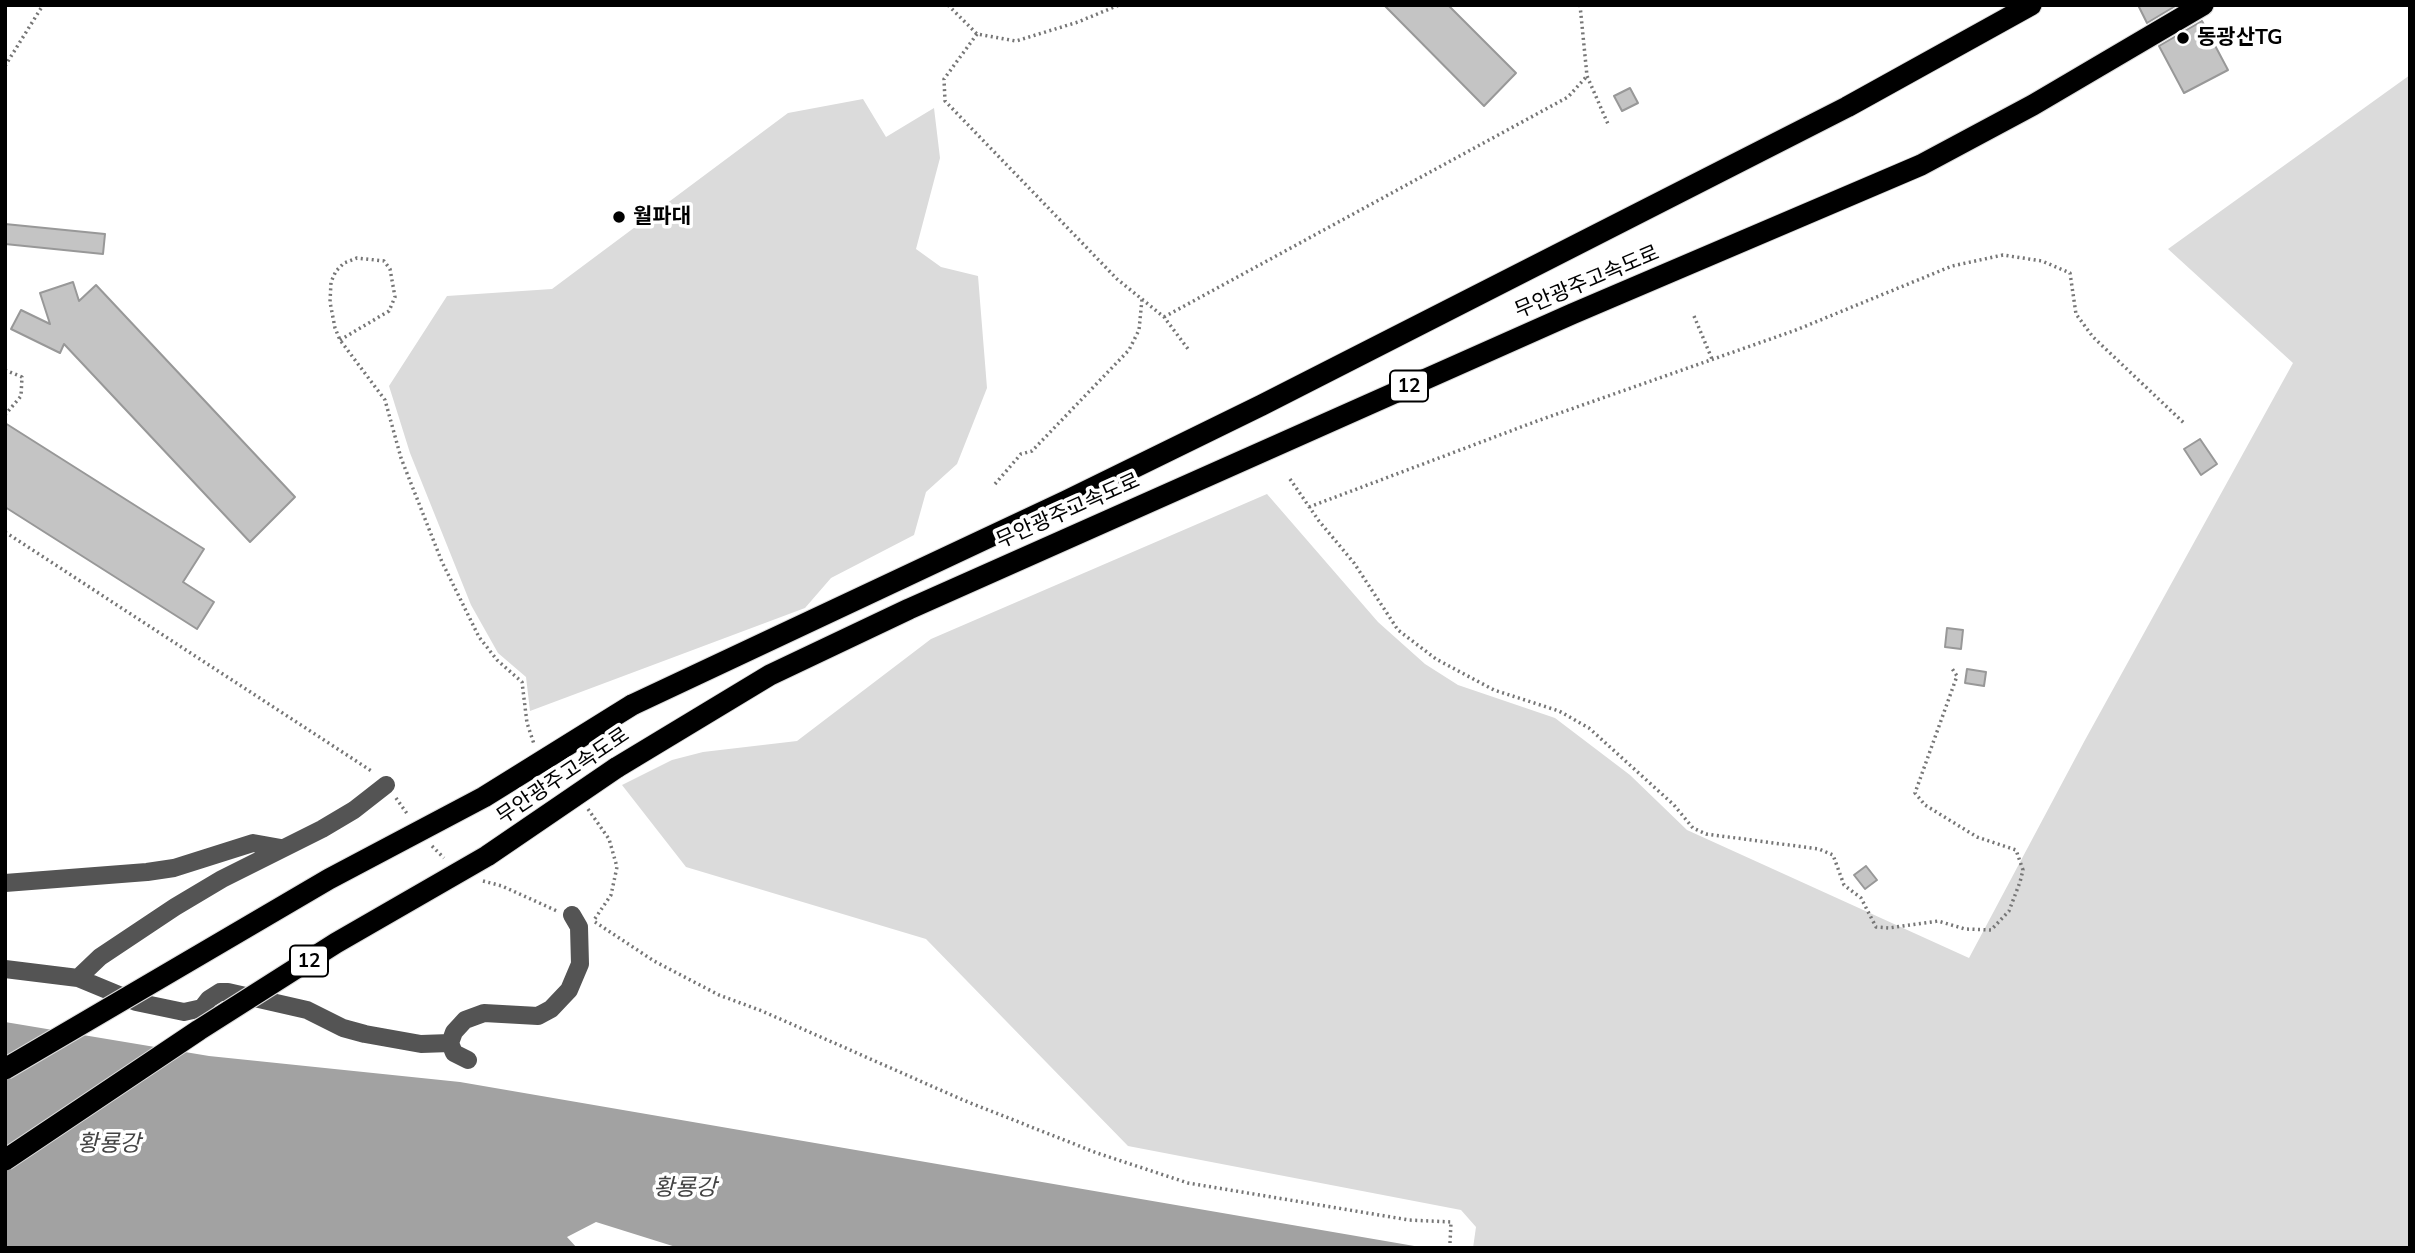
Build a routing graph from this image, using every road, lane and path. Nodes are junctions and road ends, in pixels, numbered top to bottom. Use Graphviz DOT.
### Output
graph roads {
  1 [pos="43,5"];
  2 [pos="948,5"];
  3 [pos="1119,5"];
  4 [pos="1580,5"];
  5 [pos="2031,5"];
  6 [pos="2203,5"];
  7 [pos="977,34"];
  8 [pos="5,66"];
  9 [pos="1587,76"];
  10 [pos="1608,124"];
  11 [pos="1142,299"];
  12 [pos="1694,316"];
  13 [pos="1164,317"];
  14 [pos="340,340"];
  15 [pos="1188,349"];
  16 [pos="1712,359"];
  17 [pos="5,370"];
  18 [pos="5,415"];
  19 [pos="2185,424"];
  20 [pos="1290,479"];
  21 [pos="995,484"];
  22 [pos="1310,507"];
  23 [pos="5,532"];
  24 [pos="1951,667"];
  25 [pos="540,752"];
  26 [pos="386,785"];
  27 [pos="583,803"];
  28 [pos="410,817"];
  29 [pos="427,839"];
  30 [pos="281,848"];
  31 [pos="446,860"];
  32 [pos="472,878"];
  33 [pos="5,883"];
  34 [pos="572,915"];
  35 [pos="593,921"];
  36 [pos="5,969"];
  37 [pos="78,978"];
  38 [pos="450,1043"];
  39 [pos="468,1060"];
  40 [pos="5,1069"];
  41 [pos="5,1160"];
  42 [pos="1450,1243"];
  1 -- 8 [label="path"];
  2 -- 7 [label="path"];
  3 -- 7 [label="path"];
  4 -- 9 [label="path"];
  5 -- 40 [label="highway, 무안광주고속도로 / 12, bridge"];
  6 -- 41 [label="highway, 무안광주고속도로 / 12, bridge"];
  7 -- 11 [label="path"];
  9 -- 10 [label="path"];
  9 -- 13 [label="path"];
  11 -- 13 [label="path"];
  11 -- 21 [label="path"];
  12 -- 16 [label="path"];
  13 -- 15 [label="path"];
  14 -- 14 [label="path"];
  14 -- 25 [label="path"];
  16 -- 19 [label="path"];
  16 -- 22 [label="path"];
  17 -- 18 [label="path"];
  20 -- 22 [label="path"];
  22 -- 24 [label="path"];
  23 -- 26 [label="path"];
  26 -- 28 [label="path"];
  26 -- 30 [label="lane"];
  27 -- 35 [label="path"];
  29 -- 31 [label="path"];
  30 -- 33 [label="lane"];
  30 -- 37 [label="lane"];
  32 -- 34 [label="path"];
  34 -- 35 [label="path"];
  34 -- 38 [label="lane"];
  35 -- 42 [label="path"];
  36 -- 37 [label="lane"];
  37 -- 38 [label="lane"];
  38 -- 39 [label="lane"];
}
